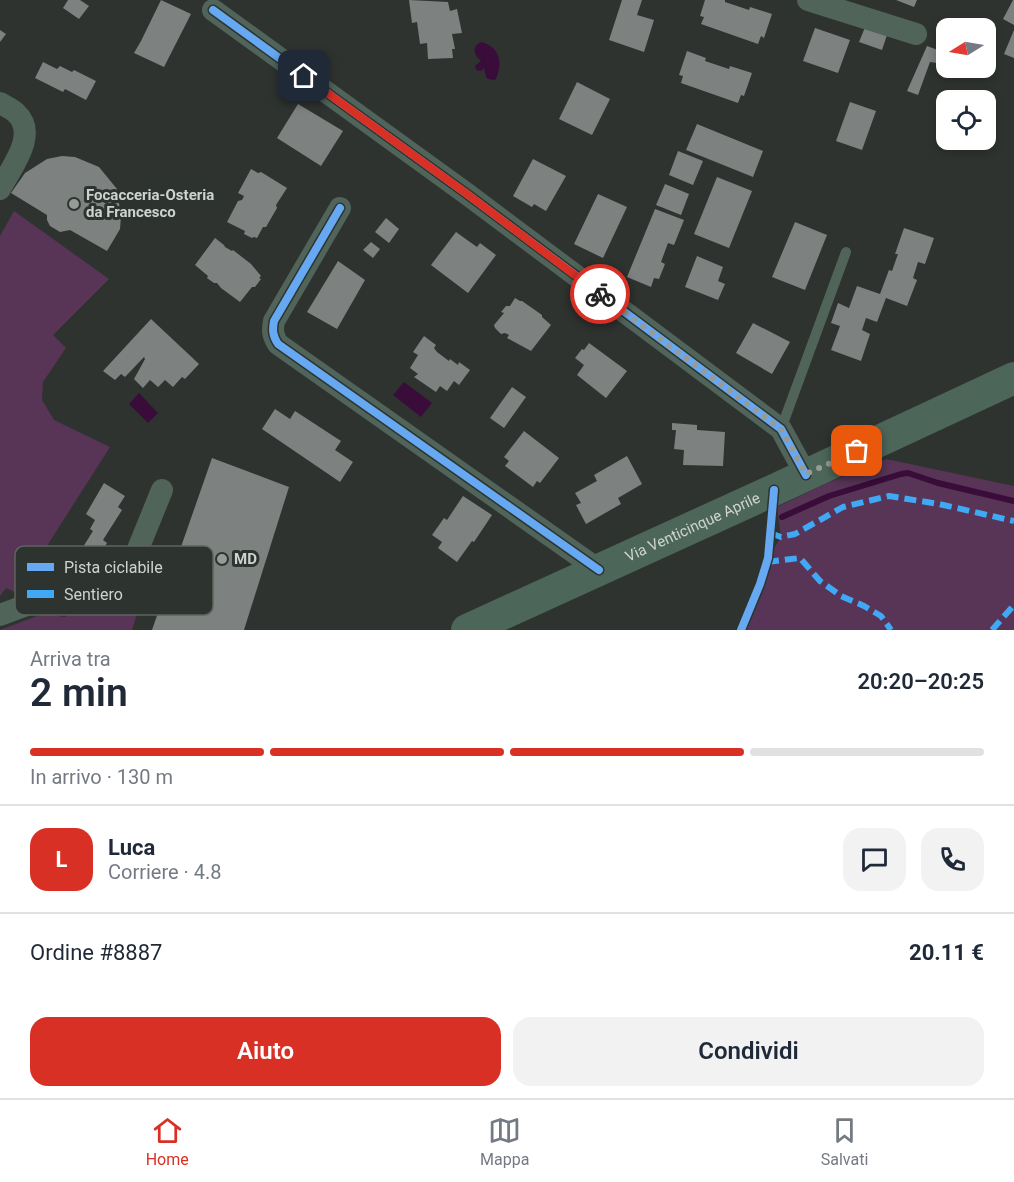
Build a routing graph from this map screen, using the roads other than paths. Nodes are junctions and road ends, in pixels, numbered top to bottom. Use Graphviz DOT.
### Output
graph roads {
  1 [pos="808,0"];
  2 [pos="209,3"];
  3 [pos="916,34"];
  4 [pos="0,103"];
  5 [pos="0,189"];
  6 [pos="340,208"];
  7 [pos="846,252"];
  8 [pos="1014,378"];
  9 [pos="781,429"];
  10 [pos="806,474"];
  11 [pos="162,490"];
  12 [pos="139,546"];
  13 [pos="599,570"];
  14 [pos="15,609"];
  15 [pos="0,615"];
  16 [pos="466,630"];
  1 -- 3 [label="street"];
  2 -- 9 [label="street"];
  4 -- 5 [label="street"];
  6 -- 13 [label="street"];
  7 -- 9 [label="lane"];
  8 -- 10 [label="main road, Via Venticinque Aprile"];
  9 -- 10 [label="street"];
  10 -- 13 [label="main road, Via Venticinque Aprile"];
  11 -- 12 [label="street"];
  13 -- 16 [label="main road, Via Venticinque Aprile"];
  14 -- 15 [label="street"];
}
